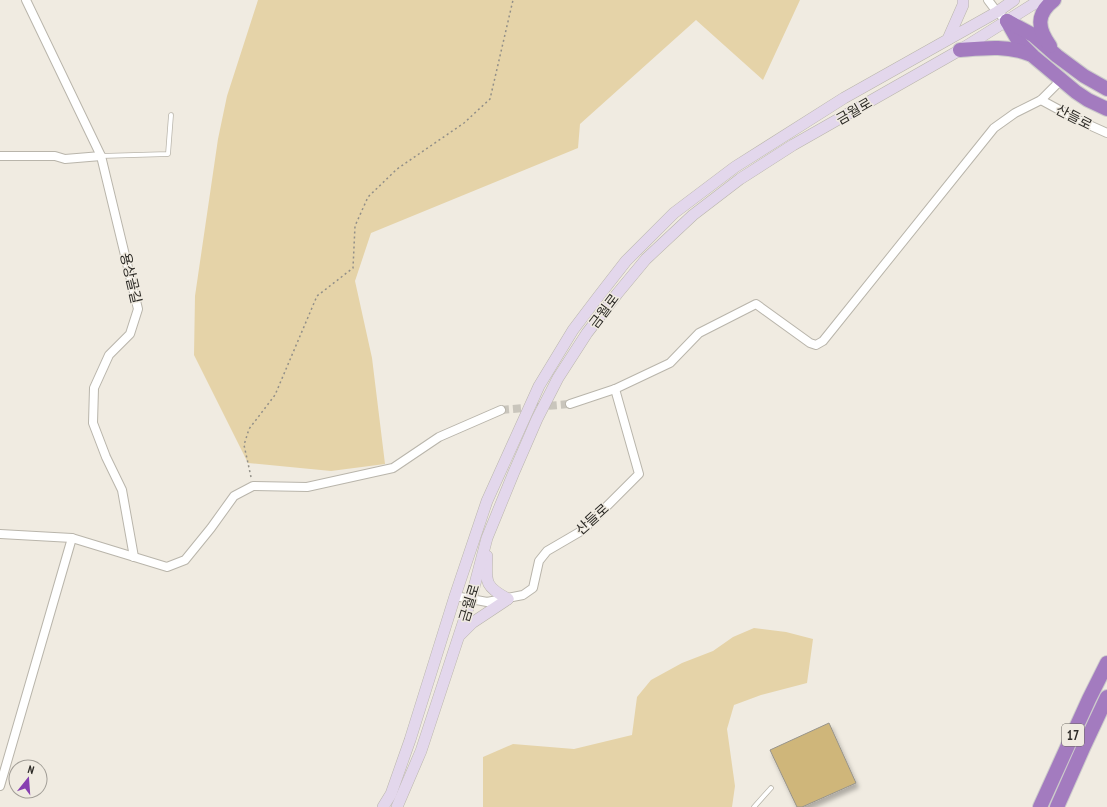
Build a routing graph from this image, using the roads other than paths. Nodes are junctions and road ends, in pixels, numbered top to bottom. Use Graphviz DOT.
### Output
graph roads {
  1 [pos="26,0"];
  2 [pos="963,0"];
  3 [pos="988,0"];
  4 [pos="1014,0"];
  5 [pos="1040,0"];
  6 [pos="1054,0"];
  7 [pos="1002,17"];
  8 [pos="948,39"];
  9 [pos="960,50"];
  10 [pos="1033,56"];
  11 [pos="1057,56"];
  12 [pos="1061,80"];
  13 [pos="1107,89"];
  14 [pos="1041,100"];
  15 [pos="1107,109"];
  16 [pos="170,115"];
  17 [pos="1107,133"];
  18 [pos="0,156"];
  19 [pos="101,156"];
  20 [pos="615,389"];
  21 [pos="570,404"];
  22 [pos="501,410"];
  23 [pos="0,534"];
  24 [pos="72,538"];
  25 [pos="487,538"];
  26 [pos="134,557"];
  27 [pos="455,596"];
  28 [pos="508,598"];
  29 [pos="471,599"];
  30 [pos="458,637"];
  31 [pos="1107,663"];
  32 [pos="1107,696"];
  33 [pos="0,786"];
  34 [pos="771,788"];
  35 [pos="383,807"];
  36 [pos="398,807"];
  37 [pos="754,807"];
  38 [pos="1040,807"];
  39 [pos="1057,807"];
  1 -- 19 [label="street, 용상골길"];
  2 -- 8 [label="main road"];
  3 -- 7 [label="street"];
  4 -- 7 [label="main road, 금월로"];
  5 -- 7 [label="main road, 금월로"];
  6 -- 11 [label="highway"];
  7 -- 8 [label="main road, 금월로"];
  7 -- 9 [label="main road, 금월로"];
  7 -- 10 [label="highway"];
  7 -- 11 [label="highway"];
  8 -- 27 [label="main road, 금월로"];
  9 -- 10 [label="highway"];
  9 -- 25 [label="main road, 금월로"];
  10 -- 12 [label="highway"];
  11 -- 13 [label="highway"];
  12 -- 14 [label="street"];
  12 -- 15 [label="highway"];
  14 -- 17 [label="street, 산들로"];
  14 -- 20 [label="street"];
  16 -- 19 [label="lane"];
  18 -- 19 [label="street"];
  19 -- 26 [label="street, 용상골길"];
  20 -- 21 [label="street"];
  20 -- 28 [label="street, 산들로"];
  22 -- 26 [label="street"];
  23 -- 24 [label="street"];
  24 -- 26 [label="street"];
  24 -- 33 [label="street"];
  25 -- 28 [label="main road"];
  25 -- 29 [label="main road, 금월로"];
  27 -- 29 [label="street, 산들로"];
  27 -- 35 [label="main road, 금월로"];
  28 -- 29 [label="street, 산들로"];
  28 -- 30 [label="main road"];
  29 -- 30 [label="main road, 금월로"];
  30 -- 36 [label="main road, 금월로"];
  31 -- 38 [label="highway, 17"];
  32 -- 39 [label="highway, 17"];
  34 -- 37 [label="lane"];
}
